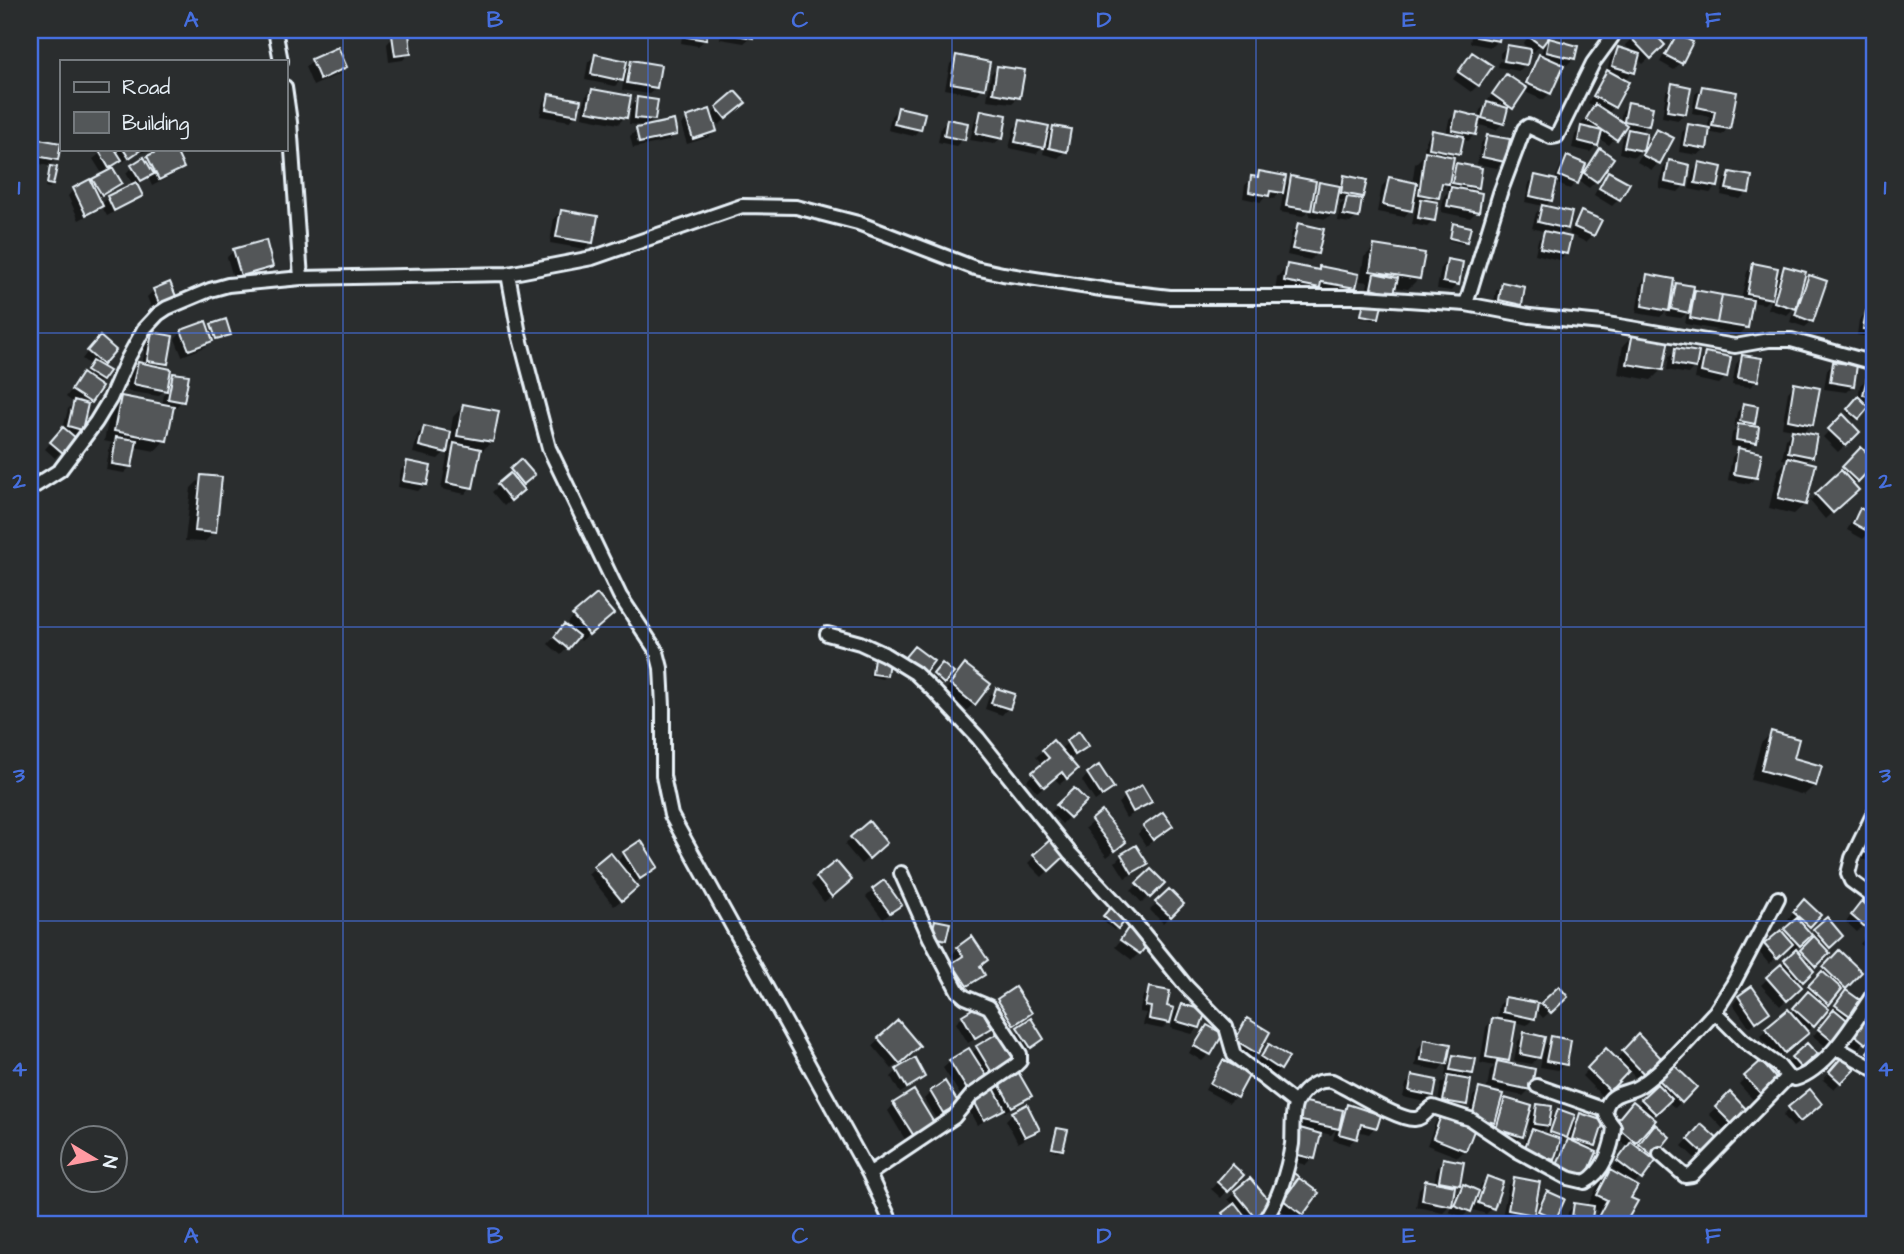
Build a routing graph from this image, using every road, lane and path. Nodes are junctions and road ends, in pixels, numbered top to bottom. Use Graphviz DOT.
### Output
graph roads {
  1 [pos="275,30"];
  2 [pos="1605,30"];
  3 [pos="281,60"];
  4 [pos="287,101"];
  5 [pos="508,274"];
  6 [pos="301,278"];
  7 [pos="1466,304"];
  8 [pos="1874,363"];
  9 [pos="30,489"];
  10 [pos="827,634"];
  11 [pos="1874,813"];
  12 [pos="901,873"];
  13 [pos="1778,898"];
  14 [pos="1874,898"];
  15 [pos="1874,993"];
  16 [pos="1715,1012"];
  17 [pos="1837,1048"];
  18 [pos="1874,1069"];
  19 [pos="1788,1077"];
  20 [pos="1537,1086"];
  21 [pos="1296,1103"];
  22 [pos="1605,1110"];
  23 [pos="1660,1154"];
  24 [pos="869,1174"];
  25 [pos="892,1224"];
  26 [pos="1262,1224"];
  1 -- 3 [label="street"];
  2 -- 7 [label="street"];
  4 -- 6 [label="street"];
  5 -- 6 [label="street"];
  5 -- 7 [label="street"];
  5 -- 24 [label="street"];
  6 -- 9 [label="street"];
  7 -- 8 [label="street"];
  10 -- 21 [label="street"];
  11 -- 14 [label="street"];
  12 -- 24 [label="street"];
  13 -- 16 [label="street"];
  15 -- 17 [label="street"];
  16 -- 19 [label="street"];
  16 -- 22 [label="street"];
  17 -- 18 [label="street"];
  17 -- 19 [label="street"];
  19 -- 23 [label="street"];
  20 -- 22 [label="street"];
  21 -- 22 [label="street"];
  21 -- 26 [label="street"];
  24 -- 25 [label="street"];
}
